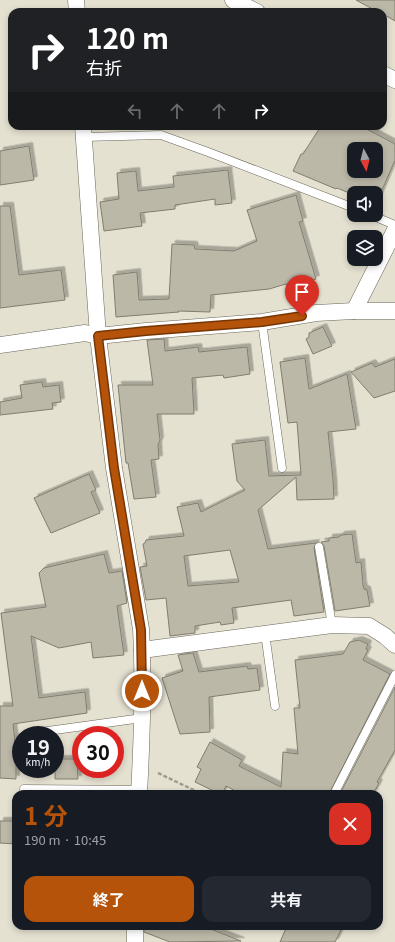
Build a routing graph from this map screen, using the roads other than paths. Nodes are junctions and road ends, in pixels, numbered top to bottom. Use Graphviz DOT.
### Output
graph roads {
  1 [pos="233,0"];
  2 [pos="249,8"];
  3 [pos="83,132"];
  4 [pos="347,205"];
  5 [pos="383,220"];
  6 [pos="395,224"];
  7 [pos="395,230"];
  8 [pos="354,311"];
  9 [pos="395,311"];
  10 [pos="262,322"];
  11 [pos="98,336"];
  12 [pos="0,345"];
  13 [pos="282,468"];
  14 [pos="319,547"];
  15 [pos="332,624"];
  16 [pos="265,634"];
  17 [pos="395,645"];
  18 [pos="142,650"];
  19 [pos="395,675"];
  20 [pos="275,706"];
  21 [pos="142,718"];
  22 [pos="64,729"];
  23 [pos="24,789"];
  24 [pos="63,790"];
  25 [pos="140,790"];
  26 [pos="336,790"];
  27 [pos="135,930"];
  28 [pos="135,942"];
  1 -- 2 [label="street"];
  3 -- 4 [label="lane"];
  3 -- 11 [label="street"];
  5 -- 6 [label="lane"];
  7 -- 8 [label="street"];
  8 -- 9 [label="street"];
  8 -- 10 [label="street"];
  10 -- 11 [label="street"];
  10 -- 13 [label="lane"];
  11 -- 12 [label="street"];
  11 -- 18 [label="street"];
  14 -- 15 [label="lane"];
  15 -- 16 [label="street"];
  15 -- 17 [label="street"];
  16 -- 18 [label="street"];
  16 -- 20 [label="lane"];
  18 -- 21 [label="street"];
  19 -- 26 [label="lane"];
  21 -- 22 [label="lane"];
  21 -- 25 [label="street"];
  23 -- 24 [label="lane"];
  27 -- 28 [label="street"];
}
